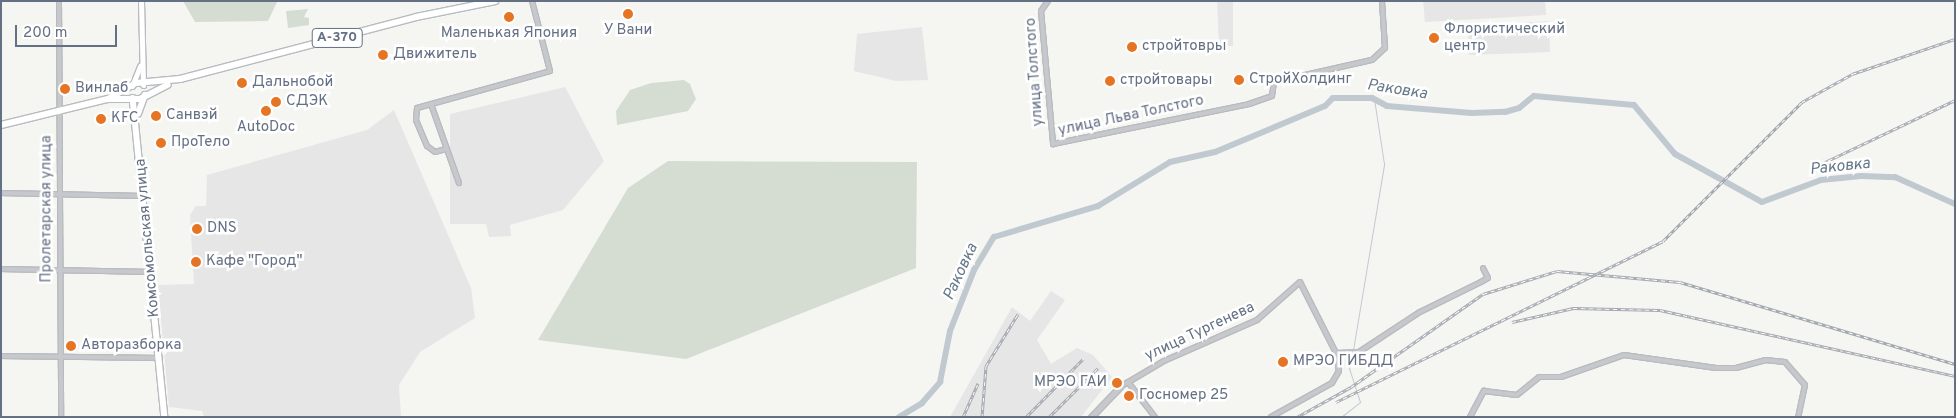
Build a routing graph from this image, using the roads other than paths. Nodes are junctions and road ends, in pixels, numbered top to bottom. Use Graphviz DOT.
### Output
graph roads {
  1 [pos="59,1"];
  2 [pos="141,1"];
  3 [pos="494,1"];
  4 [pos="532,1"];
  5 [pos="1048,1"];
  6 [pos="1382,1"];
  7 [pos="141,64"];
  8 [pos="180,79"];
  9 [pos="143,85"];
  10 [pos="132,86"];
  11 [pos="145,95"];
  12 [pos="133,98"];
  13 [pos="108,99"];
  14 [pos="431,104"];
  15 [pos="59,113"];
  16 [pos="137,119"];
  17 [pos="1,125"];
  18 [pos="1053,144"];
  19 [pos="446,149"];
  20 [pos="460,183"];
  21 [pos="1,193"];
  22 [pos="58,194"];
  23 [pos="144,196"];
  24 [pos="1483,268"];
  25 [pos="1,269"];
  26 [pos="58,270"];
  27 [pos="151,272"];
  28 [pos="1336,353"];
  29 [pos="1,356"];
  30 [pos="60,357"];
  31 [pos="160,358"];
  32 [pos="1128,382"];
  33 [pos="1120,387"];
  34 [pos="61,417"];
  35 [pos="166,417"];
  36 [pos="1091,417"];
  37 [pos="1155,417"];
  38 [pos="1271,417"];
  39 [pos="1470,417"];
  40 [pos="1798,417"];
  1 -- 15 [label="street, Пролетарская улица"];
  2 -- 7 [label="main road"];
  3 -- 8 [label="highway, А-370"];
  4 -- 14 [label="street"];
  5 -- 18 [label="street, улица Толстого"];
  6 -- 18 [label="street, улица Льва Толстого"];
  7 -- 9 [label="main road"];
  7 -- 10 [label="main road"];
  8 -- 9 [label="highway, А-370"];
  8 -- 11 [label="highway, А-370"];
  9 -- 10 [label="highway, А-370"];
  9 -- 11 [label="highway"];
  10 -- 12 [label="highway"];
  10 -- 13 [label="highway, А-370"];
  11 -- 12 [label="highway, А-370"];
  11 -- 16 [label="main road, Комсомольская улица"];
  12 -- 13 [label="highway, А-370"];
  12 -- 16 [label="main road, Комсомольская улица"];
  13 -- 15 [label="highway, А-370"];
  14 -- 19 [label="street"];
  14 -- 19 [label="street"];
  15 -- 17 [label="highway, А-370"];
  15 -- 22 [label="street, Пролетарская улица"];
  16 -- 23 [label="main road, Комсомольская улица"];
  19 -- 20 [label="street"];
  21 -- 22 [label="street"];
  22 -- 23 [label="street"];
  22 -- 26 [label="street, Пролетарская улица"];
  23 -- 27 [label="main road, Комсомольская улица"];
  24 -- 28 [label="street"];
  25 -- 26 [label="street"];
  26 -- 27 [label="street"];
  26 -- 30 [label="street, Пролетарская улица"];
  27 -- 31 [label="main road, Комсомольская улица"];
  28 -- 32 [label="street, улица Тургенева"];
  28 -- 38 [label="street"];
  29 -- 30 [label="street"];
  30 -- 31 [label="street"];
  30 -- 34 [label="street, Пролетарская улица"];
  31 -- 35 [label="main road, Комсомольская улица"];
  32 -- 33 [label="street, улица Тургенева"];
  32 -- 37 [label="street"];
  33 -- 36 [label="street, улица Тургенева"];
  39 -- 40 [label="street"];
}
